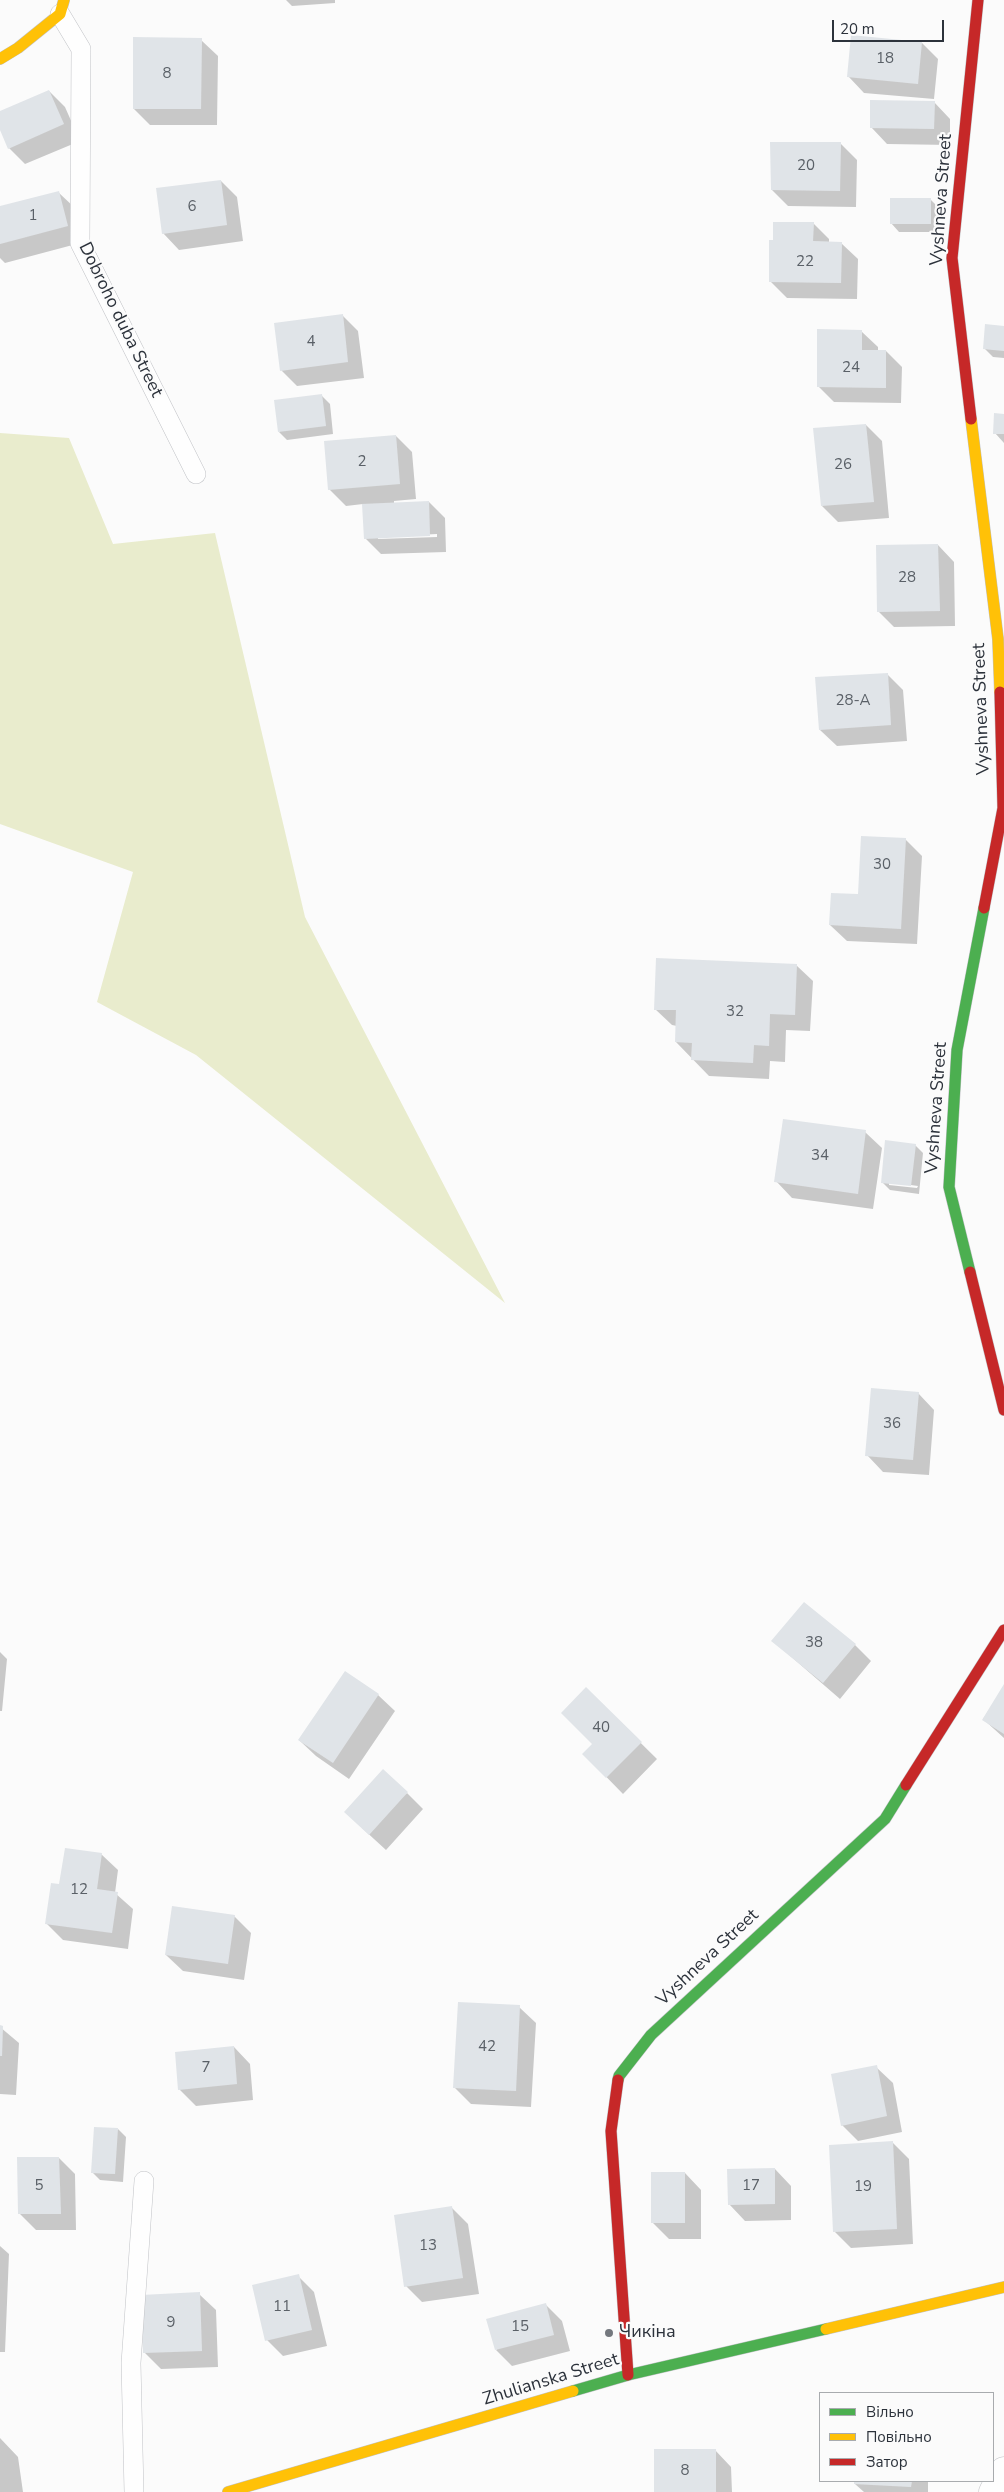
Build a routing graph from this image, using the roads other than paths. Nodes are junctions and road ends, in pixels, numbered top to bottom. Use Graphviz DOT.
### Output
graph roads {
  1 [pos="978,0"];
  2 [pos="62,7"];
  3 [pos="0,59"];
  4 [pos="196,474"];
  5 [pos="1004,1410"];
  6 [pos="1004,1630"];
  7 [pos="144,2181"];
  8 [pos="1004,2287"];
  9 [pos="628,2375"];
  10 [pos="1004,2470"];
  11 [pos="134,2492"];
  12 [pos="228,2492"];
  13 [pos="993,2492"];
  1 -- 5 [label="street, Vyshneva Street"];
  2 -- 3 [label="street, Dobroho duba Street"];
  2 -- 4 [label="lane, Dobroho duba Street"];
  6 -- 9 [label="street, Vyshneva Street"];
  7 -- 11 [label="lane"];
  8 -- 9 [label="street, Zhulianska Street"];
  9 -- 12 [label="street, Zhulianska Street"];
  10 -- 13 [label="street"];
}
